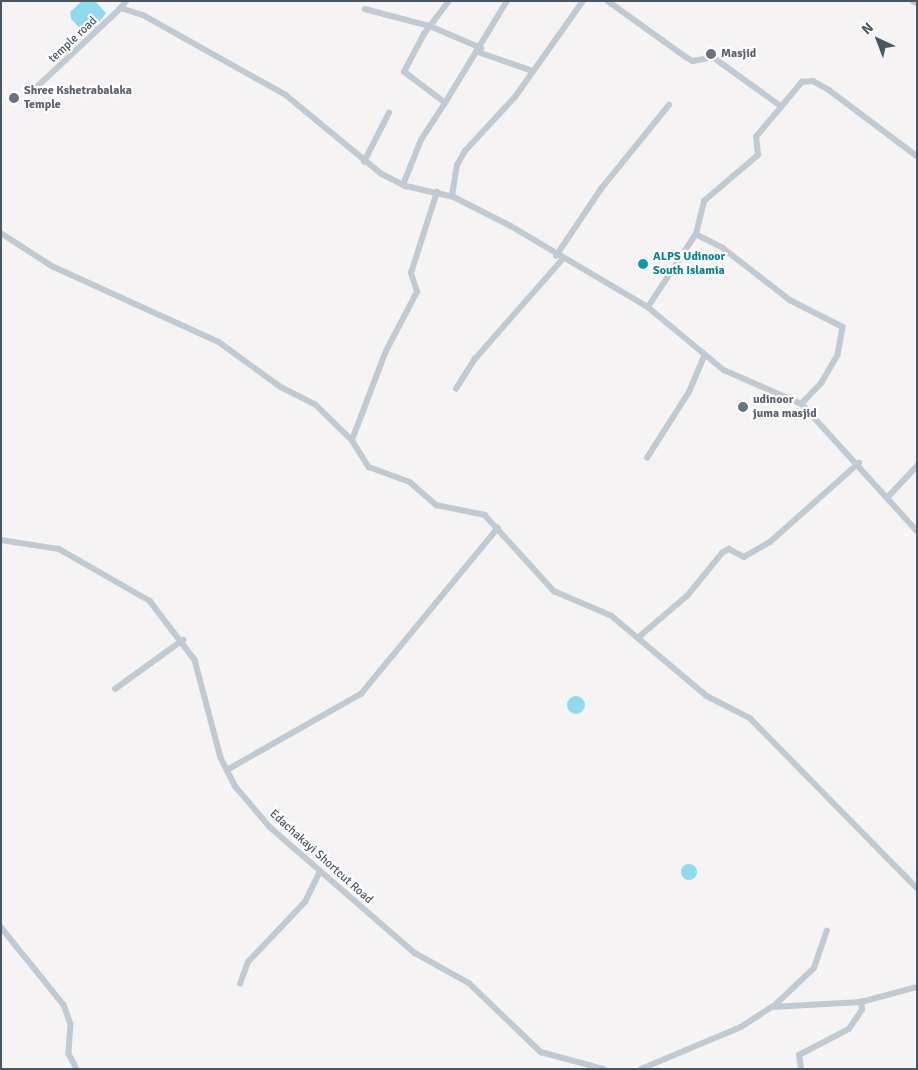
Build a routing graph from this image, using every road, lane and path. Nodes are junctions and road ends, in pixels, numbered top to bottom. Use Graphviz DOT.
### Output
graph roads {
  1 [pos="127,1"];
  2 [pos="449,1"];
  3 [pos="507,1"];
  4 [pos="583,1"];
  5 [pos="608,1"];
  6 [pos="913,1"];
  7 [pos="917,3"];
  8 [pos="121,8"];
  9 [pos="365,9"];
  10 [pos="430,26"];
  11 [pos="480,50"];
  12 [pos="533,71"];
  13 [pos="38,86"];
  14 [pos="444,103"];
  15 [pos="669,105"];
  16 [pos="781,106"];
  17 [pos="389,113"];
  18 [pos="917,156"];
  19 [pos="364,162"];
  20 [pos="403,185"];
  21 [pos="437,192"];
  22 [pos="452,196"];
  23 [pos="1,233"];
  24 [pos="696,234"];
  25 [pos="556,256"];
  26 [pos="562,260"];
  27 [pos="648,307"];
  28 [pos="704,356"];
  29 [pos="456,389"];
  30 [pos="802,404"];
  31 [pos="352,440"];
  32 [pos="647,458"];
  33 [pos="858,463"];
  34 [pos="917,466"];
  35 [pos="888,497"];
  36 [pos="498,528"];
  37 [pos="917,531"];
  38 [pos="1,540"];
  39 [pos="640,636"];
  40 [pos="183,640"];
  41 [pos="115,689"];
  42 [pos="227,770"];
  43 [pos="320,871"];
  44 [pos="917,888"];
  45 [pos="1,927"];
  46 [pos="827,931"];
  47 [pos="240,984"];
  48 [pos="917,987"];
  49 [pos="861,1002"];
  50 [pos="772,1007"];
  51 [pos="77,1069"];
  52 [pos="604,1069"];
  53 [pos="641,1069"];
  54 [pos="801,1069"];
  1 -- 8 [label="street, temple road"];
  2 -- 10 [label="street"];
  3 -- 11 [label="street"];
  4 -- 12 [label="street"];
  5 -- 16 [label="street"];
  6 -- 7 [label="street"];
  8 -- 13 [label="street, temple road"];
  8 -- 19 [label="street"];
  9 -- 10 [label="street"];
  10 -- 11 [label="street"];
  10 -- 14 [label="street"];
  11 -- 12 [label="street"];
  11 -- 14 [label="street"];
  12 -- 22 [label="street"];
  14 -- 20 [label="street"];
  15 -- 25 [label="street"];
  16 -- 18 [label="street"];
  16 -- 24 [label="street"];
  17 -- 19 [label="street"];
  19 -- 20 [label="street"];
  20 -- 21 [label="street"];
  21 -- 22 [label="street"];
  21 -- 31 [label="street"];
  22 -- 25 [label="street"];
  23 -- 31 [label="street"];
  24 -- 27 [label="street"];
  24 -- 30 [label="street"];
  25 -- 26 [label="street"];
  26 -- 27 [label="street"];
  26 -- 29 [label="street"];
  27 -- 28 [label="street"];
  28 -- 30 [label="street"];
  28 -- 32 [label="street"];
  30 -- 33 [label="street"];
  31 -- 36 [label="street"];
  33 -- 35 [label="street"];
  33 -- 39 [label="street"];
  34 -- 35 [label="street"];
  35 -- 37 [label="street"];
  36 -- 39 [label="street"];
  36 -- 42 [label="street"];
  38 -- 40 [label="street, Edachakayi Shortcut Road"];
  39 -- 44 [label="street"];
  40 -- 41 [label="street"];
  40 -- 42 [label="street, Edachakayi Shortcut Road"];
  42 -- 43 [label="street, Edachakayi Shortcut Road"];
  43 -- 47 [label="street"];
  43 -- 52 [label="street, Edachakayi Shortcut Road"];
  45 -- 51 [label="street"];
  46 -- 50 [label="street"];
  48 -- 49 [label="street"];
  49 -- 50 [label="street"];
  49 -- 54 [label="street"];
  50 -- 53 [label="street"];
}
